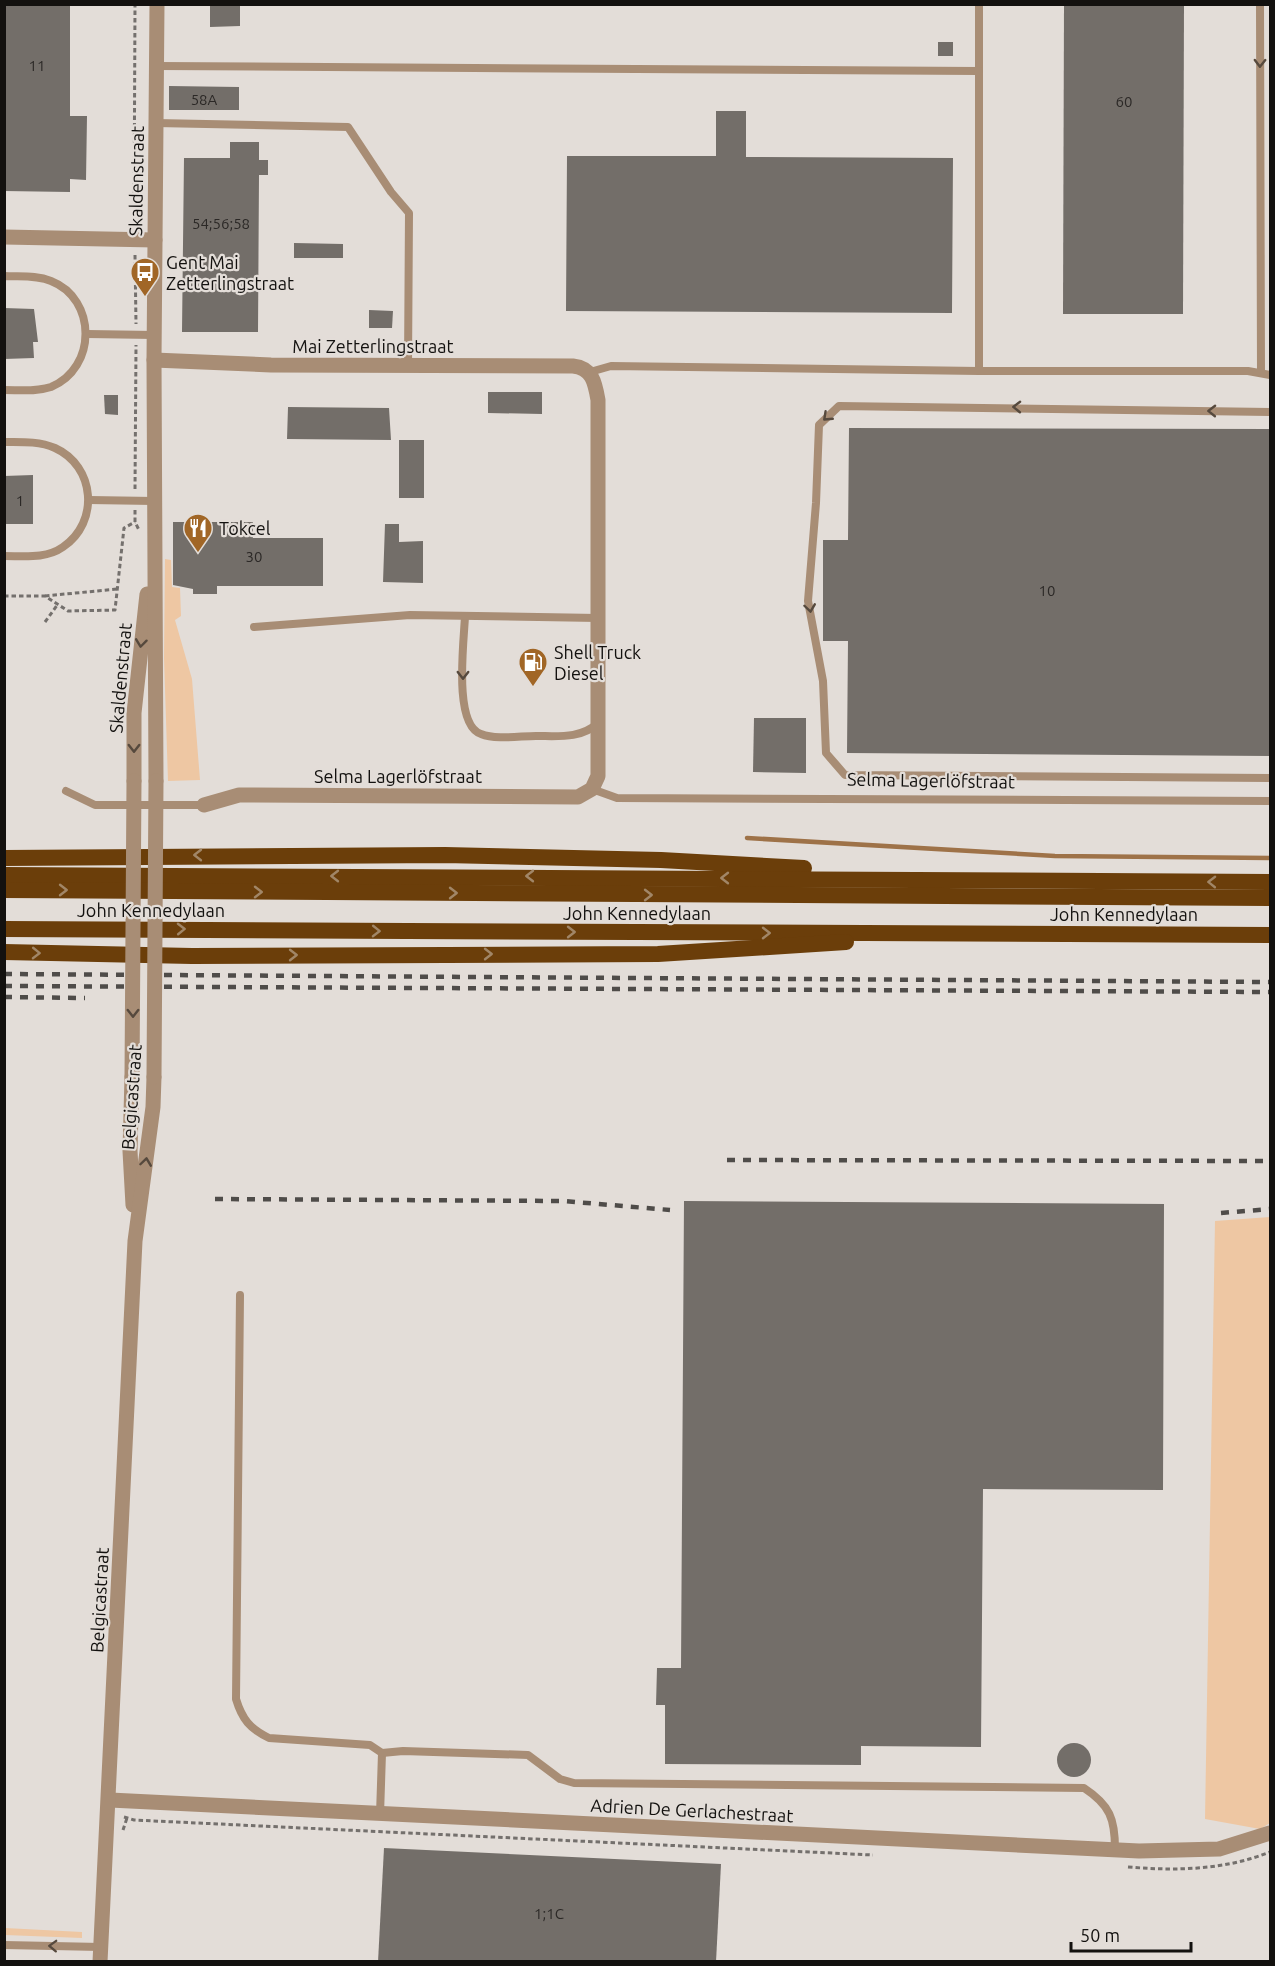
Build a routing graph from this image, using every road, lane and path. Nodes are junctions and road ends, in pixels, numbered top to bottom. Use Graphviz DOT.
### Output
graph roads {
  1 [pos="135,4"];
  2 [pos="157,4"];
  3 [pos="979,4"];
  4 [pos="1260,4"];
  5 [pos="157,66"];
  6 [pos="979,71"];
  7 [pos="156,123"];
  8 [pos="4,237"];
  9 [pos="134,239"];
  10 [pos="155,240"];
  11 [pos="4,276"];
  12 [pos="87,334"];
  13 [pos="136,335"];
  14 [pos="154,335"];
  15 [pos="154,360"];
  16 [pos="408,366"];
  17 [pos="979,371"];
  18 [pos="590,372"];
  19 [pos="1261,373"];
  20 [pos="1270,375"];
  21 [pos="4,390"];
  22 [pos="1270,412"];
  23 [pos="4,442"];
  24 [pos="89,500"];
  25 [pos="135,501"];
  26 [pos="154,501"];
  27 [pos="4,556"];
  28 [pos="117,589"];
  29 [pos="4,596"];
  30 [pos="45,596"];
  31 [pos="58,604"];
  32 [pos="465,616"];
  33 [pos="598,618"];
  34 [pos="45,622"];
  35 [pos="254,627"];
  36 [pos="598,723"];
  37 [pos="1270,778"];
  38 [pos="592,789"];
  39 [pos="66,791"];
  40 [pos="1270,801"];
  41 [pos="204,805"];
  42 [pos="156,855"];
  43 [pos="4,858"];
  44 [pos="126,859"];
  45 [pos="4,875"];
  46 [pos="1099,880"];
  47 [pos="1270,882"];
  48 [pos="4,890"];
  49 [pos="1270,898"];
  50 [pos="4,929"];
  51 [pos="942,933"];
  52 [pos="1270,935"];
  53 [pos="4,952"];
  54 [pos="133,955"];
  55 [pos="155,956"];
  56 [pos="135,1241"];
  57 [pos="240,1295"];
  58 [pos="382,1753"];
  59 [pos="110,1800"];
  60 [pos="380,1815"];
  61 [pos="1270,1833"];
  62 [pos="1115,1850"];
  63 [pos="4,1945"];
  64 [pos="101,1954"];
  1 -- 9 [label="path"];
  2 -- 5 [label="street, Skaldenstraat"];
  3 -- 6 [label="lane"];
  4 -- 19 [label="lane, one-way"];
  5 -- 6 [label="lane"];
  5 -- 7 [label="street, Skaldenstraat"];
  6 -- 17 [label="lane"];
  7 -- 10 [label="street, Skaldenstraat"];
  7 -- 16 [label="lane"];
  8 -- 9 [label="street"];
  9 -- 10 [label="street"];
  9 -- 13 [label="path"];
  10 -- 14 [label="street, Skaldenstraat"];
  11 -- 12 [label="lane"];
  12 -- 13 [label="lane"];
  12 -- 21 [label="lane"];
  13 -- 14 [label="lane"];
  13 -- 25 [label="path"];
  14 -- 15 [label="street, Skaldenstraat"];
  15 -- 16 [label="street, Mai Zetterlingstraat"];
  15 -- 26 [label="street, Skaldenstraat"];
  16 -- 18 [label="street, Mai Zetterlingstraat"];
  17 -- 18 [label="lane"];
  17 -- 19 [label="lane"];
  18 -- 33 [label="street"];
  19 -- 20 [label="lane"];
  22 -- 37 [label="lane, one-way"];
  23 -- 24 [label="lane"];
  24 -- 25 [label="lane"];
  24 -- 27 [label="lane"];
  25 -- 26 [label="lane"];
  25 -- 28 [label="path"];
  26 -- 42 [label="street, Skaldenstraat, bridge"];
  26 -- 44 [label="street, Skaldenstraat, one-way, bridge"];
  28 -- 30 [label="path"];
  28 -- 31 [label="path"];
  29 -- 30 [label="path"];
  30 -- 31 [label="path"];
  31 -- 34 [label="path"];
  32 -- 33 [label="lane"];
  32 -- 35 [label="lane"];
  32 -- 36 [label="lane, one-way"];
  33 -- 36 [label="street"];
  36 -- 38 [label="street"];
  38 -- 40 [label="lane, Selma Lagerlöfstraat"];
  38 -- 41 [label="street, Selma Lagerlöfstraat"];
  39 -- 41 [label="lane"];
  42 -- 44 [label="highway"];
  46 -- 42 [label="highway, one-way"];
  42 -- 55 [label="street, Belgicastraat, bridge"];
  43 -- 44 [label="highway"];
  44 -- 54 [label="street, Belgicastraat, bridge"];
  46 -- 45 [label="highway, John Kennedylaan, one-way"];
  47 -- 46 [label="highway, John Kennedylaan, one-way"];
  48 -- 49 [label="highway, John Kennedylaan, one-way"];
  50 -- 51 [label="highway, John Kennedylaan, one-way"];
  51 -- 52 [label="highway, John Kennedylaan"];
  55 -- 51 [label="highway, one-way"];
  53 -- 54 [label="highway, one-way"];
  54 -- 55 [label="highway"];
  54 -- 56 [label="street, Belgicastraat, one-way, bridge"];
  56 -- 55 [label="street, Belgicastraat, one-way, bridge"];
  56 -- 59 [label="street, Belgicastraat"];
  57 -- 58 [label="lane"];
  58 -- 60 [label="lane"];
  58 -- 62 [label="lane"];
  59 -- 60 [label="street, Adrien De Gerlachestraat"];
  59 -- 64 [label="street, Belgicastraat"];
  60 -- 62 [label="street, Adrien De Gerlachestraat"];
  61 -- 62 [label="street, Adrien De Gerlachestraat"];
  64 -- 63 [label="lane, one-way"];
}
